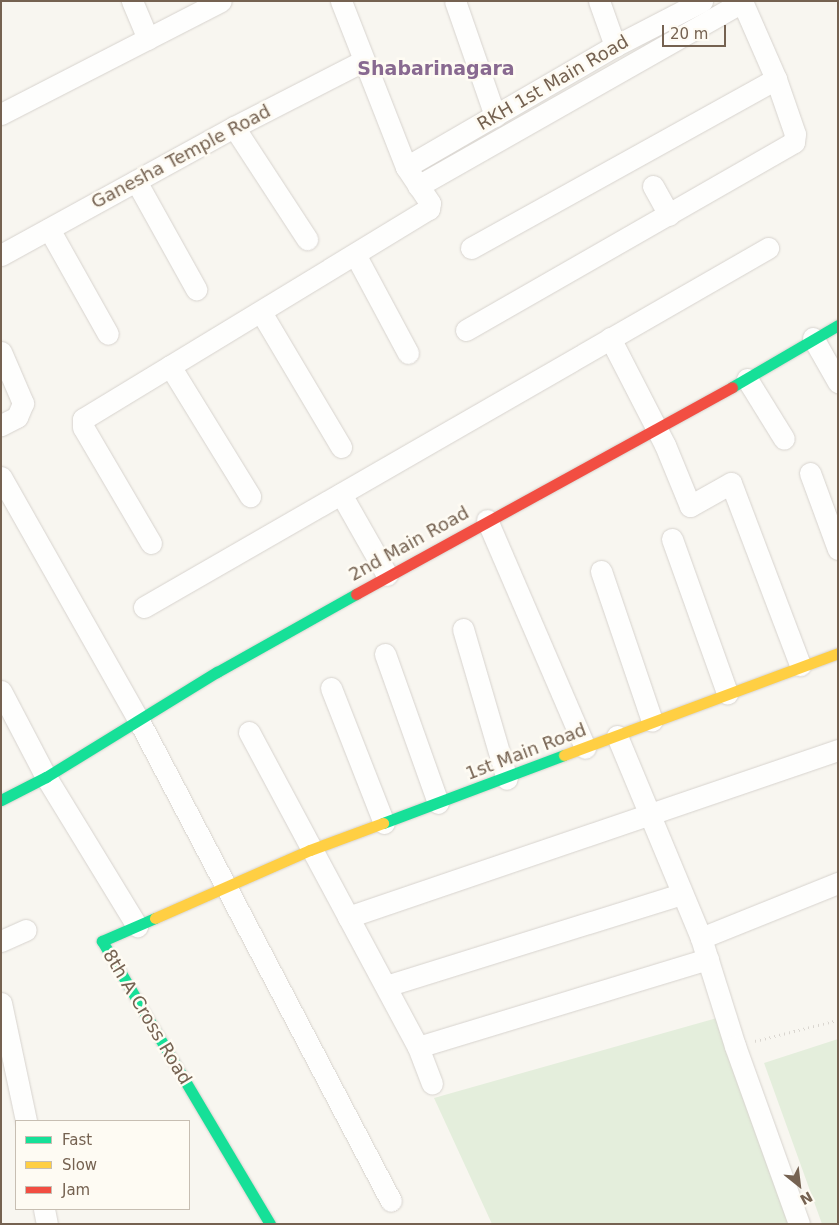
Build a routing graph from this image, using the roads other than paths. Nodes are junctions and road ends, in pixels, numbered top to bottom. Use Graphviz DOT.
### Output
graph roads {
  1 [pos="132,1"];
  2 [pos="221,1"];
  3 [pos="341,1"];
  4 [pos="455,1"];
  5 [pos="599,1"];
  6 [pos="702,1"];
  7 [pos="742,2"];
  8 [pos="148,39"];
  9 [pos="615,46"];
  10 [pos="363,62"];
  11 [pos="776,79"];
  12 [pos="1,114"];
  13 [pos="495,116"];
  14 [pos="234,127"];
  15 [pos="406,167"];
  16 [pos="136,181"];
  17 [pos="418,186"];
  18 [pos="653,186"];
  19 [pos="669,215"];
  20 [pos="49,229"];
  21 [pos="307,239"];
  22 [pos="471,248"];
  23 [pos="768,248"];
  24 [pos="1,256"];
  25 [pos="356,256"];
  26 [pos="196,289"];
  27 [pos="261,312"];
  28 [pos="838,325"];
  29 [pos="466,330"];
  30 [pos="108,334"];
  31 [pos="610,338"];
  32 [pos="813,338"];
  33 [pos="1,352"];
  34 [pos="408,353"];
  35 [pos="170,366"];
  36 [pos="747,379"];
  37 [pos="838,382"];
  38 [pos="1,424"];
  39 [pos="658,430"];
  40 [pos="784,438"];
  41 [pos="341,447"];
  42 [pos="810,473"];
  43 [pos="1,477"];
  44 [pos="341,494"];
  45 [pos="250,496"];
  46 [pos="487,520"];
  47 [pos="672,539"];
  48 [pos="150,543"];
  49 [pos="838,550"];
  50 [pos="602,571"];
  51 [pos="387,575"];
  52 [pos="144,607"];
  53 [pos="463,629"];
  54 [pos="838,653"];
  55 [pos="385,654"];
  56 [pos="800,665"];
  57 [pos="331,688"];
  58 [pos="1,691"];
  59 [pos="727,693"];
  60 [pos="138,719"];
  61 [pos="652,721"];
  62 [pos="249,732"];
  63 [pos="618,736"];
  64 [pos="585,748"];
  65 [pos="838,750"];
  66 [pos="46,777"];
  67 [pos="507,779"];
  68 [pos="1,800"];
  69 [pos="438,804"];
  70 [pos="652,814"];
  71 [pos="384,823"];
  72 [pos="310,850"];
  73 [pos="838,883"];
  74 [pos="227,887"];
  75 [pos="681,894"];
  76 [pos="348,917"];
  77 [pos="137,926"];
  78 [pos="26,930"];
  79 [pos="701,938"];
  80 [pos="1,941"];
  81 [pos="708,959"];
  82 [pos="386,986"];
  83 [pos="1,1003"];
  84 [pos="418,1047"];
  85 [pos="432,1083"];
  86 [pos="26,1120"];
  87 [pos="391,1201"];
  88 [pos="44,1210"];
  89 [pos="47,1224"];
  90 [pos="270,1224"];
  91 [pos="799,1224"];
  1 -- 8 [label="street"];
  2 -- 8 [label="street"];
  3 -- 10 [label="street"];
  4 -- 13 [label="street"];
  5 -- 9 [label="street"];
  6 -- 9 [label="street, RKH 1st Main Road"];
  7 -- 11 [label="street"];
  7 -- 17 [label="street"];
  8 -- 12 [label="street"];
  9 -- 13 [label="street, RKH 1st Main Road"];
  10 -- 14 [label="street, Ganesha Temple Road"];
  10 -- 15 [label="street"];
  11 -- 19 [label="street"];
  11 -- 22 [label="street"];
  13 -- 15 [label="street, RKH 1st Main Road"];
  14 -- 16 [label="street, Ganesha Temple Road"];
  14 -- 21 [label="street"];
  15 -- 17 [label="street"];
  16 -- 20 [label="street, Ganesha Temple Road"];
  16 -- 26 [label="street"];
  17 -- 25 [label="street"];
  18 -- 19 [label="street"];
  19 -- 29 [label="street"];
  20 -- 24 [label="street, Ganesha Temple Road"];
  20 -- 30 [label="street"];
  23 -- 31 [label="street"];
  25 -- 27 [label="street"];
  25 -- 34 [label="street"];
  27 -- 35 [label="street"];
  27 -- 41 [label="street"];
  28 -- 32 [label="street, 2nd Main Road"];
  31 -- 39 [label="street"];
  31 -- 44 [label="street"];
  32 -- 36 [label="street, 2nd Main Road"];
  32 -- 37 [label="street"];
  33 -- 38 [label="street"];
  35 -- 45 [label="street"];
  35 -- 48 [label="street"];
  36 -- 39 [label="street, 2nd Main Road"];
  36 -- 40 [label="street"];
  39 -- 46 [label="street, 2nd Main Road"];
  39 -- 56 [label="street"];
  42 -- 49 [label="street"];
  43 -- 60 [label="street"];
  44 -- 51 [label="street"];
  44 -- 52 [label="street"];
  46 -- 51 [label="street, 2nd Main Road"];
  46 -- 64 [label="street"];
  47 -- 59 [label="street"];
  50 -- 61 [label="street"];
  51 -- 60 [label="street, 2nd Main Road"];
  53 -- 67 [label="street"];
  54 -- 56 [label="street, 1st Main Road"];
  55 -- 69 [label="street"];
  56 -- 59 [label="street, 1st Main Road"];
  57 -- 71 [label="street"];
  58 -- 66 [label="street"];
  59 -- 61 [label="street, 1st Main Road"];
  60 -- 66 [label="street, 2nd Main Road"];
  60 -- 74 [label="street"];
  61 -- 63 [label="street, 1st Main Road"];
  62 -- 72 [label="street"];
  63 -- 64 [label="street, 1st Main Road"];
  63 -- 70 [label="street"];
  64 -- 67 [label="street, 1st Main Road"];
  65 -- 70 [label="street"];
  66 -- 68 [label="street, 2nd Main Road"];
  66 -- 77 [label="street"];
  67 -- 69 [label="street, 1st Main Road"];
  69 -- 71 [label="street, 1st Main Road"];
  70 -- 75 [label="street"];
  70 -- 76 [label="street"];
  71 -- 72 [label="street, 1st Main Road"];
  72 -- 74 [label="street, 1st Main Road"];
  72 -- 76 [label="street"];
  73 -- 79 [label="street"];
  74 -- 77 [label="street, 1st Main Road"];
  74 -- 87 [label="street"];
  75 -- 79 [label="street"];
  75 -- 82 [label="street"];
  76 -- 82 [label="street"];
  77 -- 90 [label="street, 8th A Cross Road"];
  78 -- 80 [label="street"];
  79 -- 81 [label="street"];
  81 -- 84 [label="street"];
  81 -- 91 [label="street"];
  82 -- 84 [label="street"];
  83 -- 86 [label="street"];
  84 -- 85 [label="street"];
  88 -- 89 [label="street"];
}
